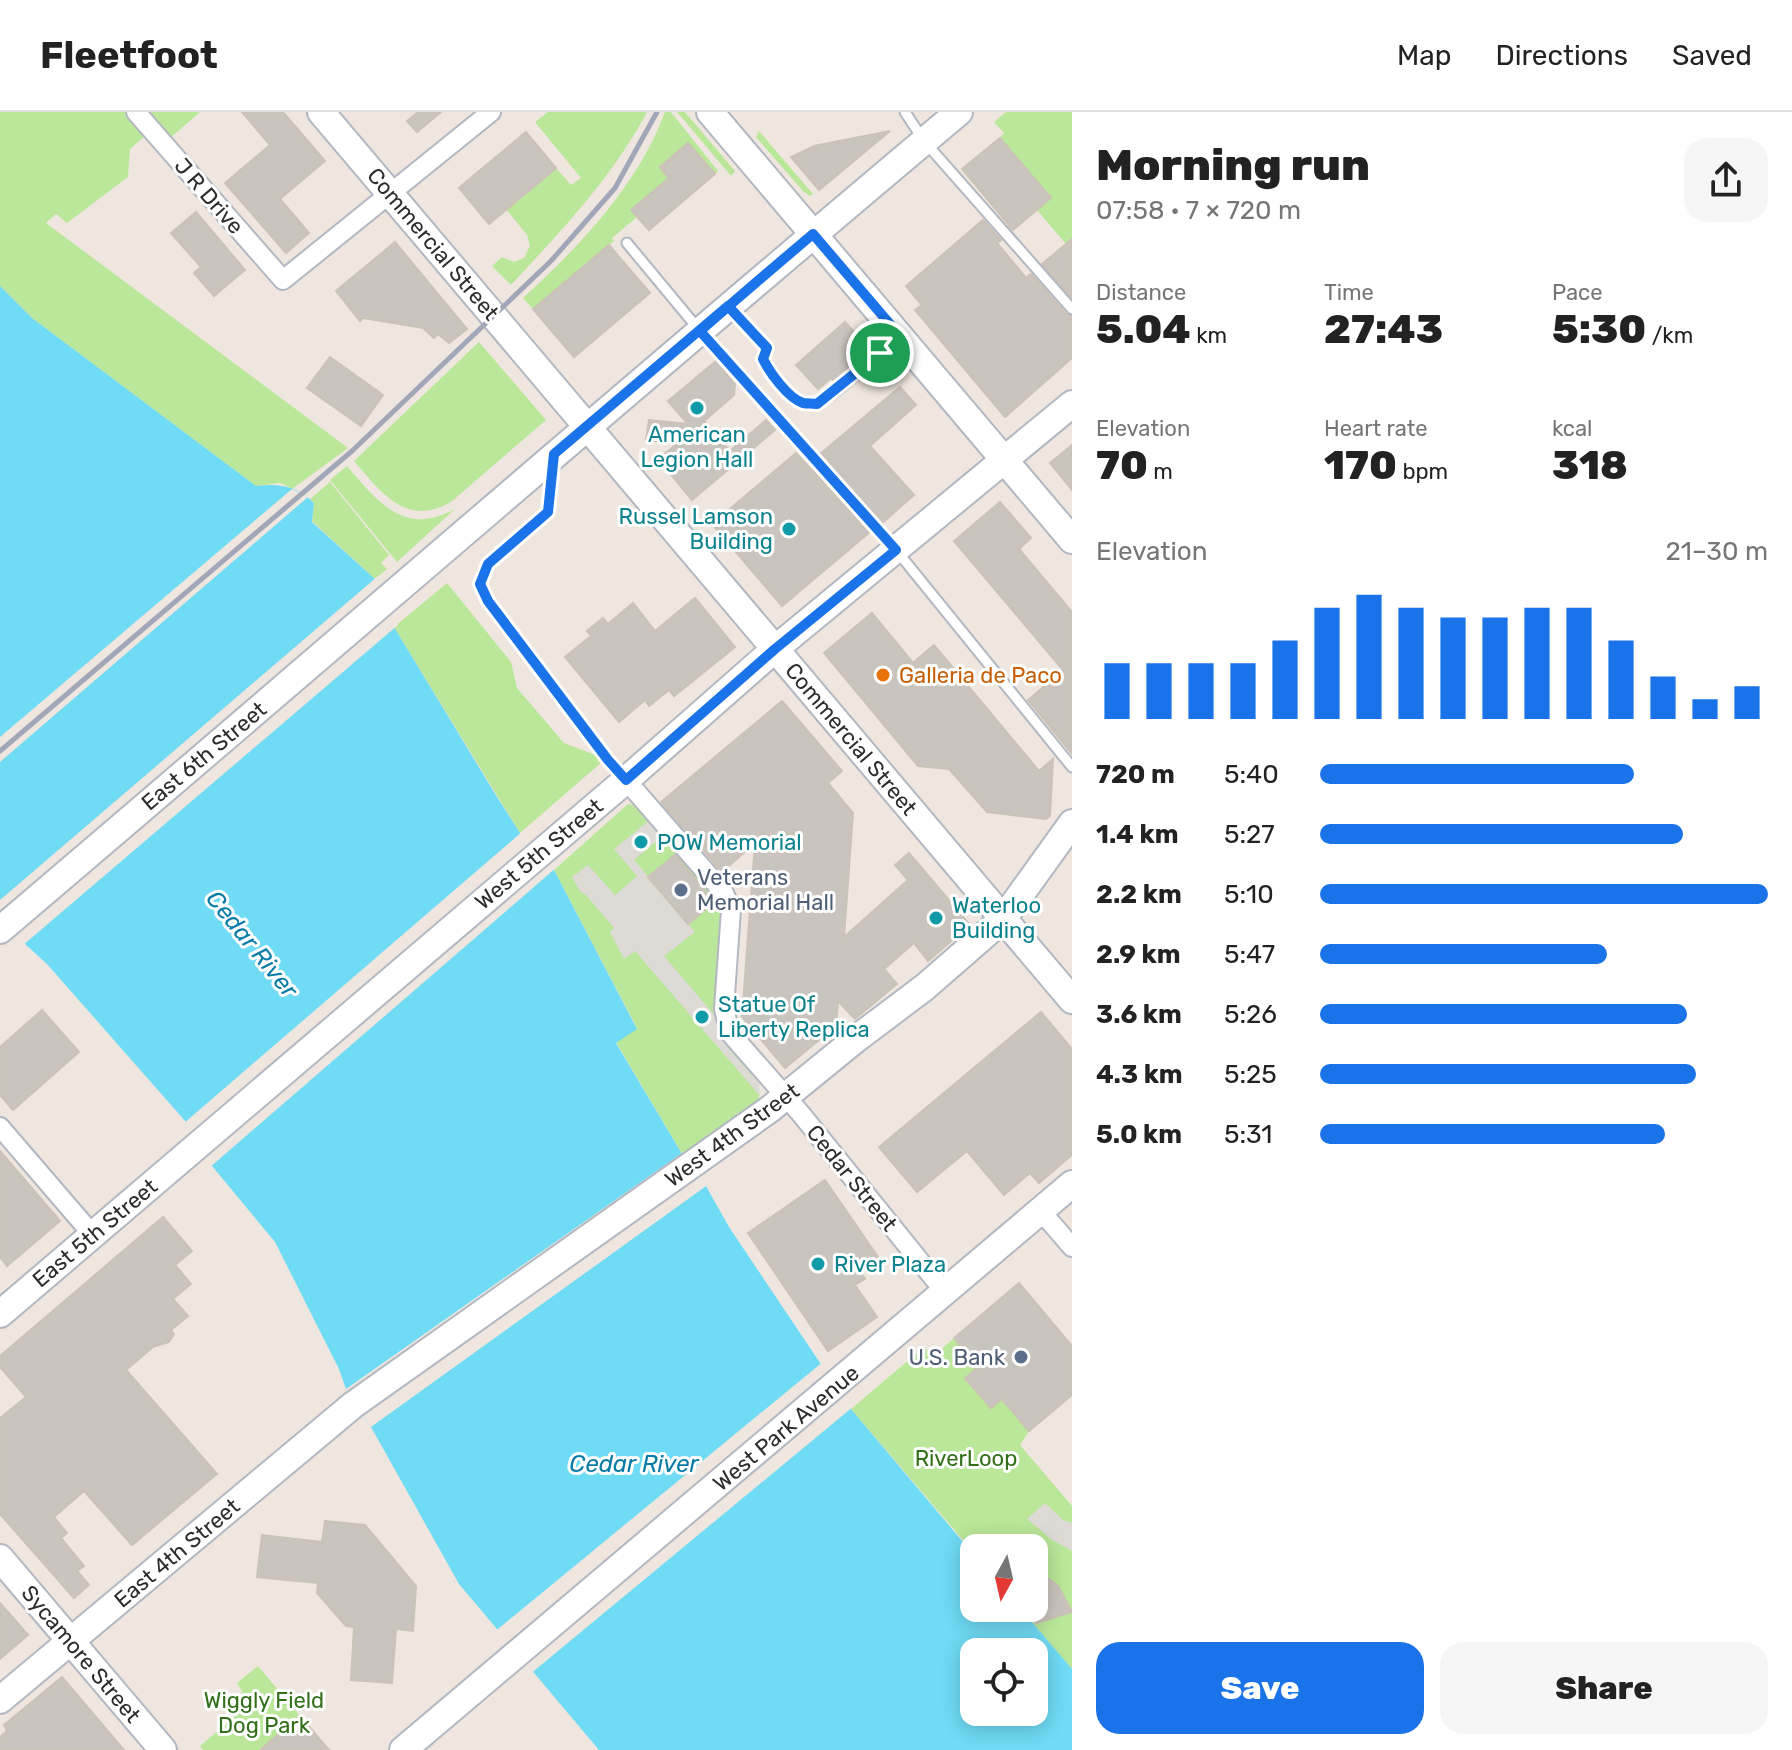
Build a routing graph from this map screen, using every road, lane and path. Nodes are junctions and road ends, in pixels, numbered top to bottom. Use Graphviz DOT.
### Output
graph roads {
  1 [pos="136,112"];
  2 [pos="321,112"];
  3 [pos="491,112"];
  4 [pos="710,112"];
  5 [pos="905,112"];
  6 [pos="959,112"];
  7 [pos="924,141"];
  8 [pos="390,194"];
  9 [pos="813,234"];
  10 [pos="627,243"];
  11 [pos="728,306"];
  12 [pos="1072,309"];
  13 [pos="700,331"];
  14 [pos="900,336"];
  15 [pos="1072,404"];
  16 [pos="587,426"];
  17 [pos="554,454"];
  18 [pos="1005,461"];
  19 [pos="1072,540"];
  20 [pos="896,550"];
  21 [pos="775,649"];
  22 [pos="1072,767"];
  23 [pos="626,780"];
  24 [pos="1072,823"];
  25 [pos="1003,919"];
  26 [pos="0,930"];
  27 [pos="1072,1000"];
  28 [pos="785,1098"];
  29 [pos="0,1127"];
  30 [pos="191,1152"];
  31 [pos="1072,1184"];
  32 [pos="1040,1210"];
  33 [pos="92,1234"];
  34 [pos="1072,1247"];
  35 [pos="944,1291"];
  36 [pos="5,1304"];
  37 [pos="353,1405"];
  38 [pos="0,1558"];
  39 [pos="70,1641"];
  40 [pos="0,1700"];
  41 [pos="163,1750"];
  42 [pos="403,1750"];
  1 -- 8 [label="street, J R Drive"];
  2 -- 8 [label="street, Commercial Street"];
  3 -- 8 [label="street"];
  4 -- 9 [label="street"];
  5 -- 7 [label="lane"];
  6 -- 7 [label="street, East 6th Street"];
  7 -- 9 [label="street, East 6th Street"];
  7 -- 12 [label="lane"];
  8 -- 16 [label="street, Commercial Street"];
  9 -- 11 [label="street, East 6th Street"];
  9 -- 14 [label="street"];
  10 -- 13 [label="lane"];
  11 -- 13 [label="street, East 6th Street"];
  11 -- 14 [label="lane"];
  13 -- 16 [label="street, East 6th Street"];
  13 -- 20 [label="lane"];
  14 -- 18 [label="street"];
  15 -- 18 [label="street, West 5th Street"];
  16 -- 17 [label="street, East 6th Street"];
  16 -- 21 [label="street, Commercial Street"];
  17 -- 23 [label="lane"];
  17 -- 26 [label="street, East 6th Street"];
  18 -- 19 [label="street"];
  18 -- 20 [label="street, West 5th Street"];
  20 -- 21 [label="street, West 5th Street"];
  20 -- 22 [label="lane"];
  21 -- 23 [label="street, West 5th Street"];
  21 -- 25 [label="street, Commercial Street"];
  23 -- 28 [label="street, Cedar Street"];
  23 -- 30 [label="street, West 5th Street"];
  24 -- 25 [label="street, West 4th Street"];
  25 -- 27 [label="street, Commercial Street"];
  25 -- 28 [label="street, West 4th Street"];
  28 -- 35 [label="street, Cedar Street"];
  28 -- 37 [label="street, West 4th Street"];
  29 -- 33 [label="street"];
  30 -- 33 [label="street, East 5th Street"];
  31 -- 32 [label="street, West Park Avenue"];
  32 -- 34 [label="street"];
  32 -- 35 [label="street, West Park Avenue"];
  33 -- 36 [label="street, East 5th Street"];
  35 -- 42 [label="street, West Park Avenue"];
  37 -- 39 [label="street, East 4th Street"];
  38 -- 39 [label="street, Sycamore Street"];
  39 -- 40 [label="street, East 4th Street"];
  39 -- 41 [label="street, Sycamore Street"];
}
